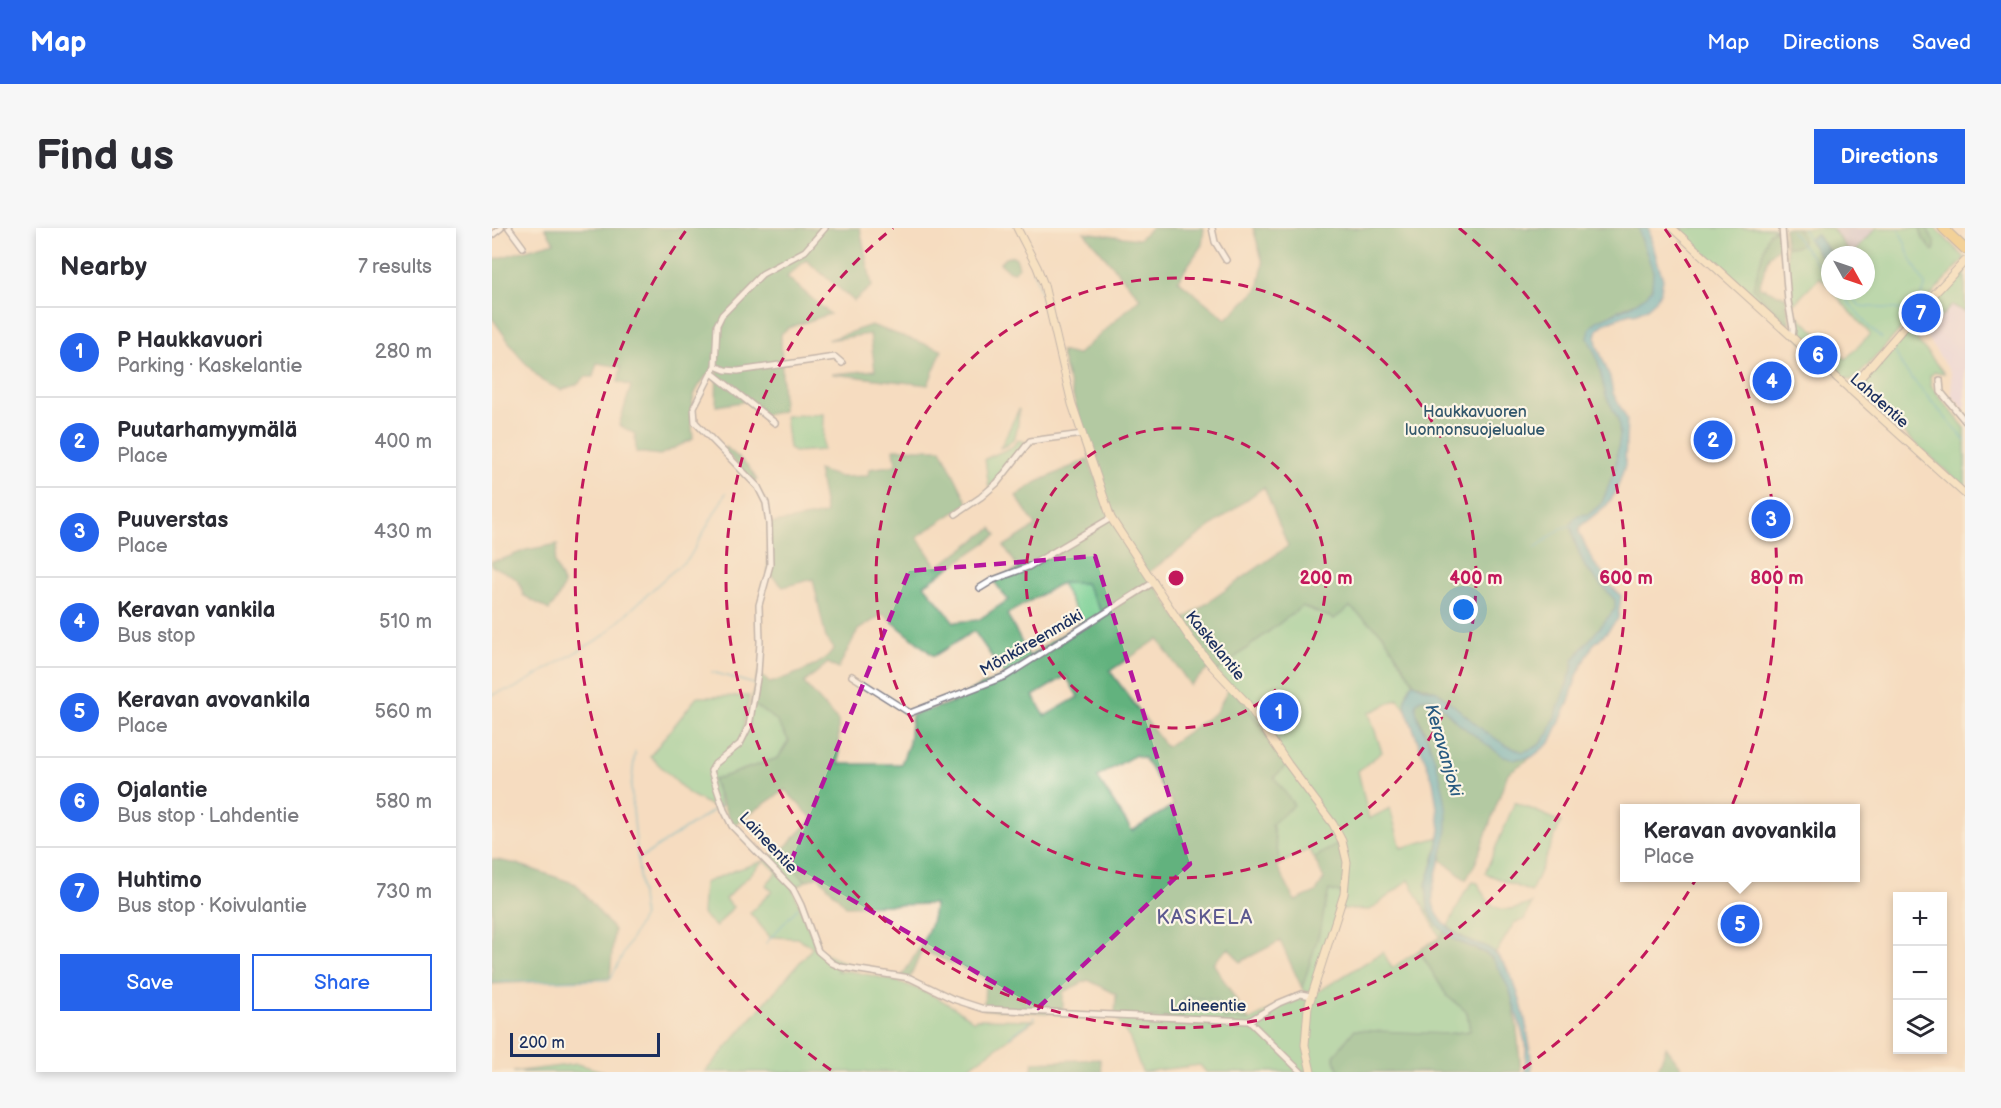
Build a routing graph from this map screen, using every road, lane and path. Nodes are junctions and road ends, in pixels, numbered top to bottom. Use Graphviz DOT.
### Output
graph roads {
  1 [pos="501,228"];
  2 [pos="509,228"];
  3 [pos="825,228"];
  4 [pos="1017,228"];
  5 [pos="1212,228"];
  6 [pos="1671,228"];
  7 [pos="1782,228"];
  8 [pos="1943,228"];
  9 [pos="492,235"];
  10 [pos="523,247"];
  11 [pos="1963,247"];
  12 [pos="1226,260"];
  13 [pos="1965,261"];
  14 [pos="1792,338"];
  15 [pos="842,363"];
  16 [pos="715,366"];
  17 [pos="712,373"];
  18 [pos="1940,381"];
  19 [pos="1850,390"];
  20 [pos="1965,421"];
  21 [pos="775,423"];
  22 [pos="1083,434"];
  23 [pos="1965,494"];
  24 [pos="956,514"];
  25 [pos="1111,519"];
  26 [pos="1154,582"];
  27 [pos="980,588"];
  28 [pos="852,676"];
  29 [pos="1311,996"];
  30 [pos="1250,1022"];
  31 [pos="1301,1072"];
  32 [pos="1309,1072"];
  1 -- 9 [label="street"];
  2 -- 10 [label="street"];
  3 -- 16 [label="street, Laineentie"];
  4 -- 22 [label="street, Kaskelantie"];
  5 -- 12 [label="street"];
  6 -- 14 [label="street, Lahdentie"];
  7 -- 14 [label="street"];
  8 -- 11 [label="highway"];
  13 -- 19 [label="street"];
  14 -- 19 [label="street, Lahdentie"];
  15 -- 16 [label="street"];
  16 -- 17 [label="street, Laineentie"];
  17 -- 21 [label="street"];
  17 -- 30 [label="street, Laineentie"];
  18 -- 20 [label="street"];
  19 -- 23 [label="street, Lahdentie"];
  22 -- 24 [label="street"];
  22 -- 25 [label="street, Kaskelantie"];
  25 -- 26 [label="street, Kaskelantie"];
  25 -- 27 [label="street"];
  26 -- 28 [label="street, Mönkäreenmäki"];
  26 -- 29 [label="street, Kaskelantie"];
  29 -- 30 [label="street, Laineentie"];
  29 -- 32 [label="street, Kaskelantie"];
  30 -- 31 [label="street"];
}
